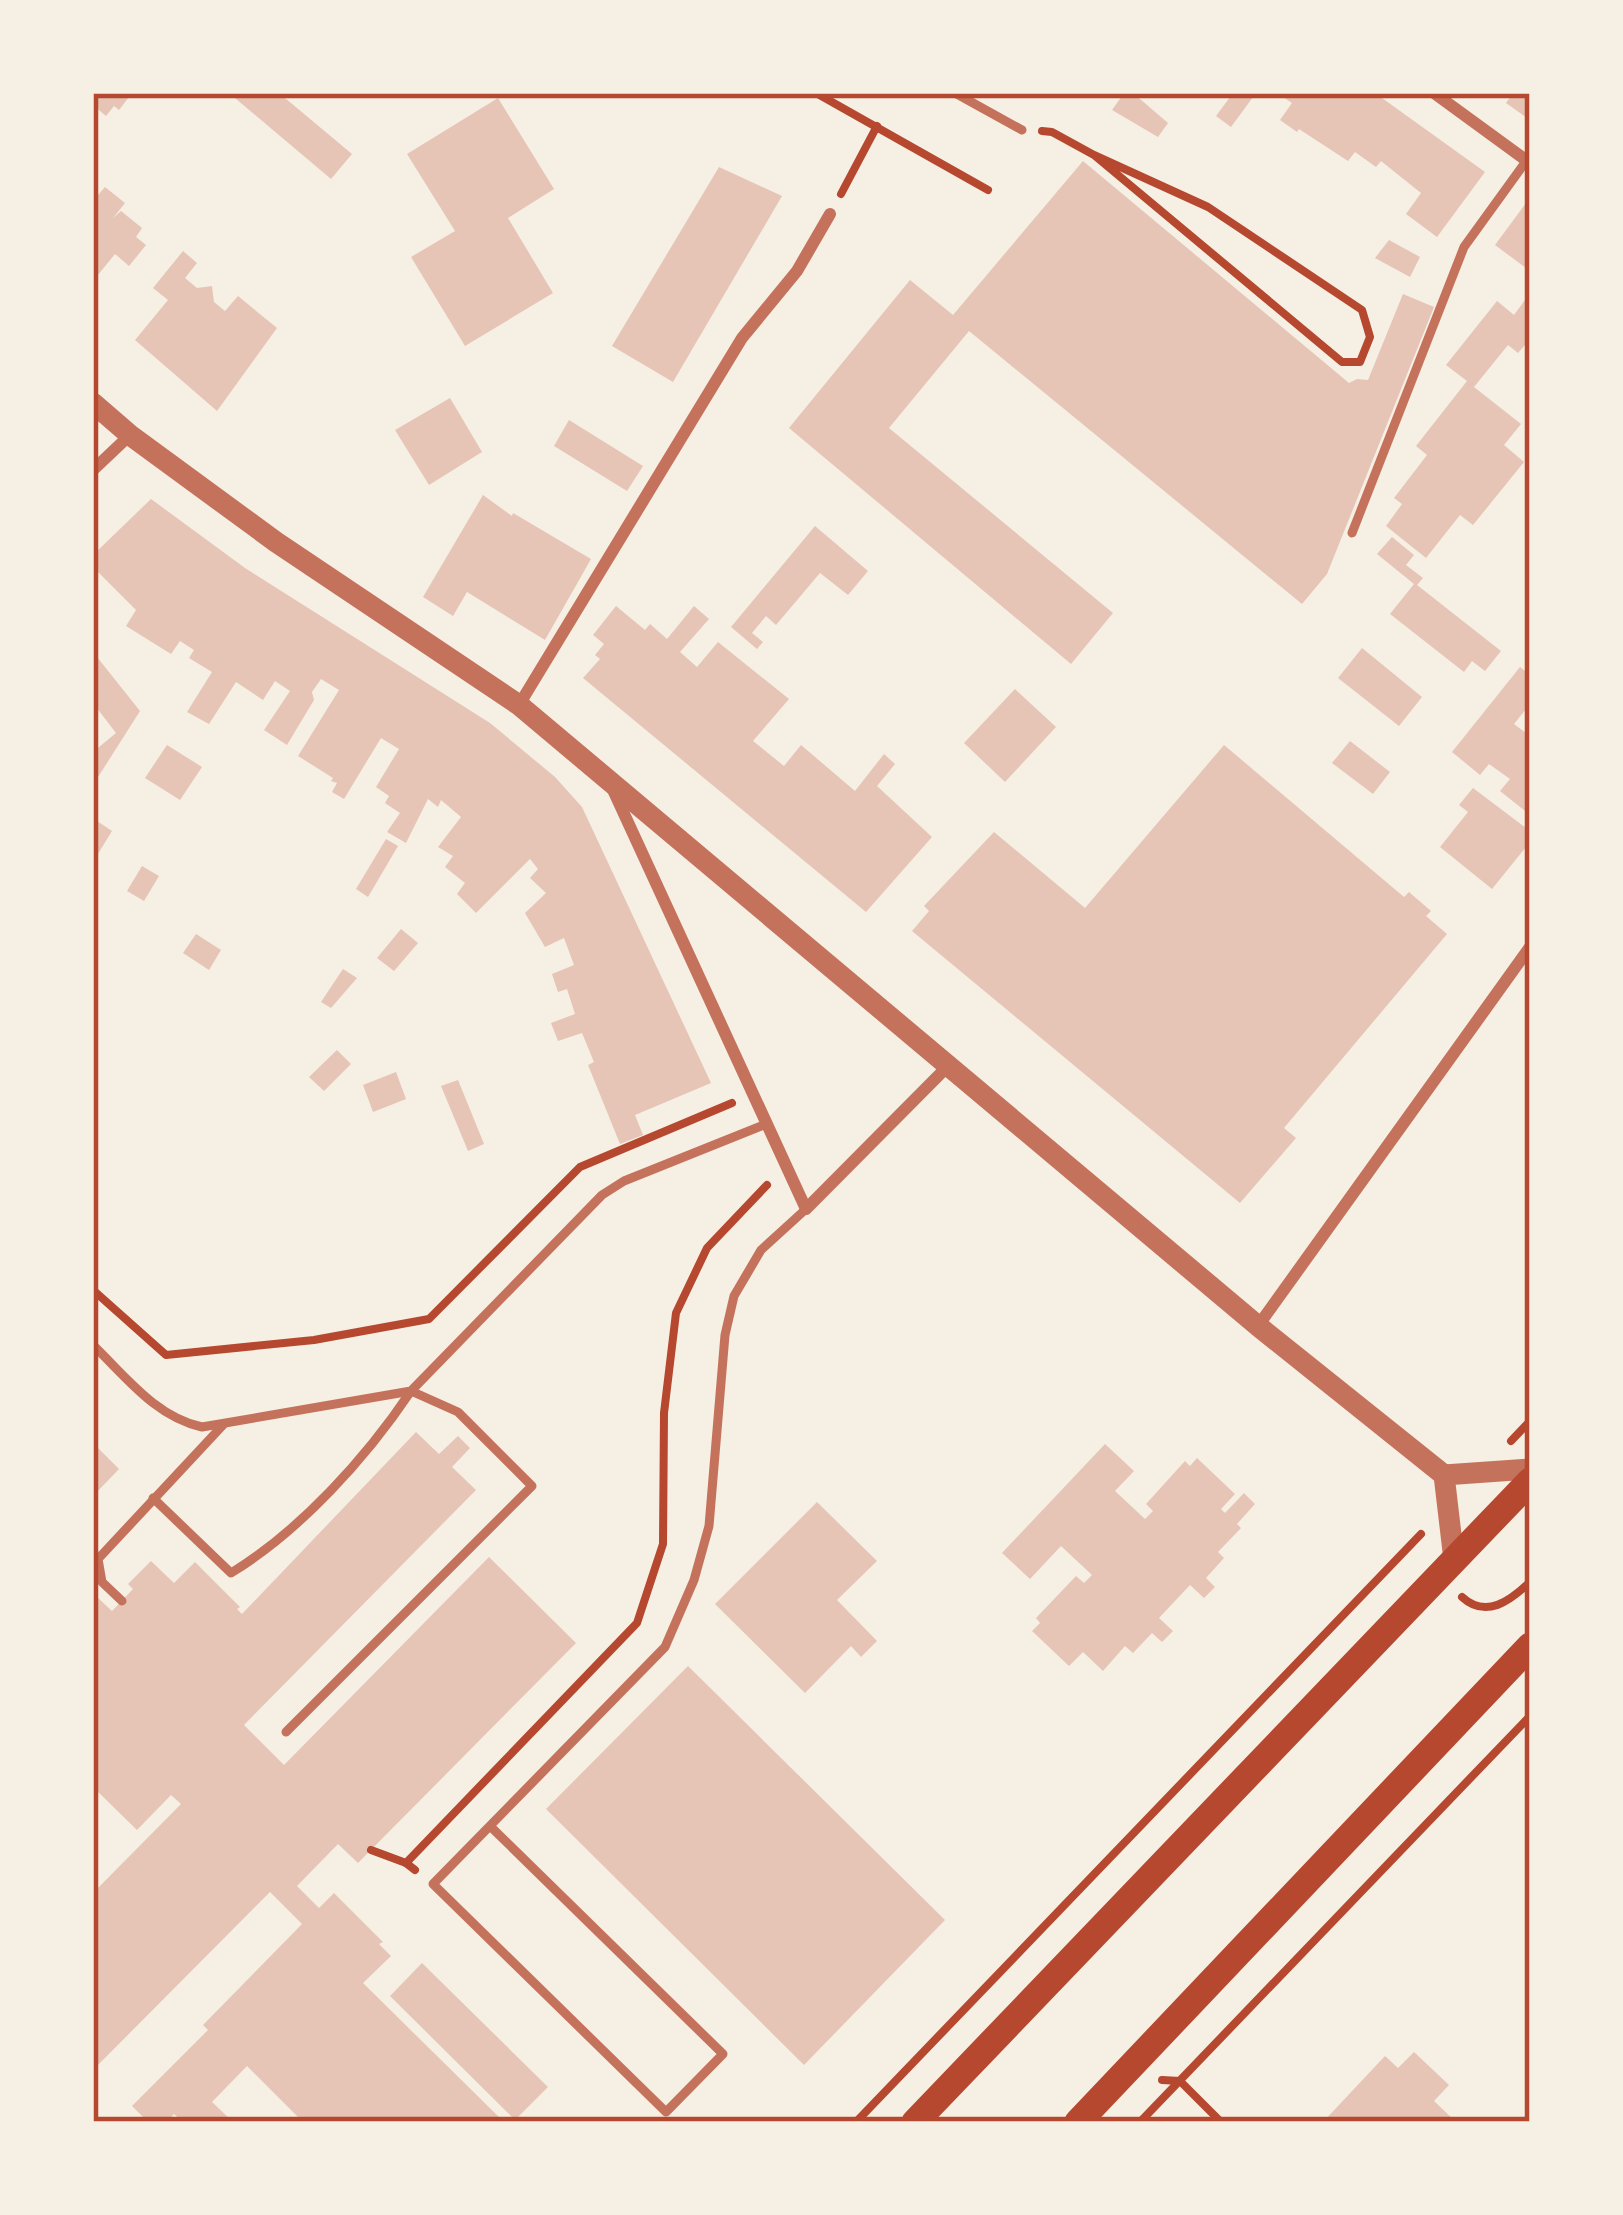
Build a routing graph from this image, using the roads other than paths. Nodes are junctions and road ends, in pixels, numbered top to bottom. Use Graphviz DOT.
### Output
graph roads {
  1 [pos="955,93"];
  2 [pos="1434,93"];
  3 [pos="1022,130"];
  4 [pos="1528,161"];
  5 [pos="830,214"];
  6 [pos="93,403"];
  7 [pos="130,435"];
  8 [pos="93,470"];
  9 [pos="1352,533"];
  10 [pos="519,705"];
  11 [pos="611,785"];
  12 [pos="1530,947"];
  13 [pos="949,1064"];
  14 [pos="766,1124"];
  15 [pos="806,1209"];
  16 [pos="1258,1326"];
  17 [pos="93,1346"];
  18 [pos="411,1391"];
  19 [pos="223,1425"];
  20 [pos="1530,1469"];
  21 [pos="1444,1475"];
  22 [pos="1530,1481"];
  23 [pos="153,1498"];
  24 [pos="1447,1568"];
  25 [pos="122,1601"];
  26 [pos="1530,1646"];
  27 [pos="286,1732"];
  28 [pos="490,1826"];
  29 [pos="915,2122"];
  30 [pos="1078,2122"];
  1 -- 3 [label="lane"];
  2 -- 4 [label="street"];
  4 -- 9 [label="lane"];
  5 -- 10 [label="street"];
  6 -- 7 [label="street"];
  7 -- 8 [label="street"];
  7 -- 10 [label="street"];
  10 -- 11 [label="street"];
  11 -- 13 [label="street"];
  11 -- 14 [label="street"];
  12 -- 16 [label="street"];
  13 -- 15 [label="street"];
  13 -- 16 [label="street"];
  14 -- 15 [label="street"];
  14 -- 18 [label="lane"];
  15 -- 28 [label="lane"];
  16 -- 21 [label="street"];
  17 -- 19 [label="lane"];
  18 -- 19 [label="lane"];
  18 -- 23 [label="lane"];
  18 -- 27 [label="lane"];
  19 -- 23 [label="lane"];
  20 -- 21 [label="street"];
  21 -- 24 [label="street"];
  22 -- 24 [label="main road"];
  23 -- 25 [label="lane"];
  24 -- 29 [label="main road"];
  26 -- 30 [label="main road"];
  28 -- 28 [label="lane"];
}
